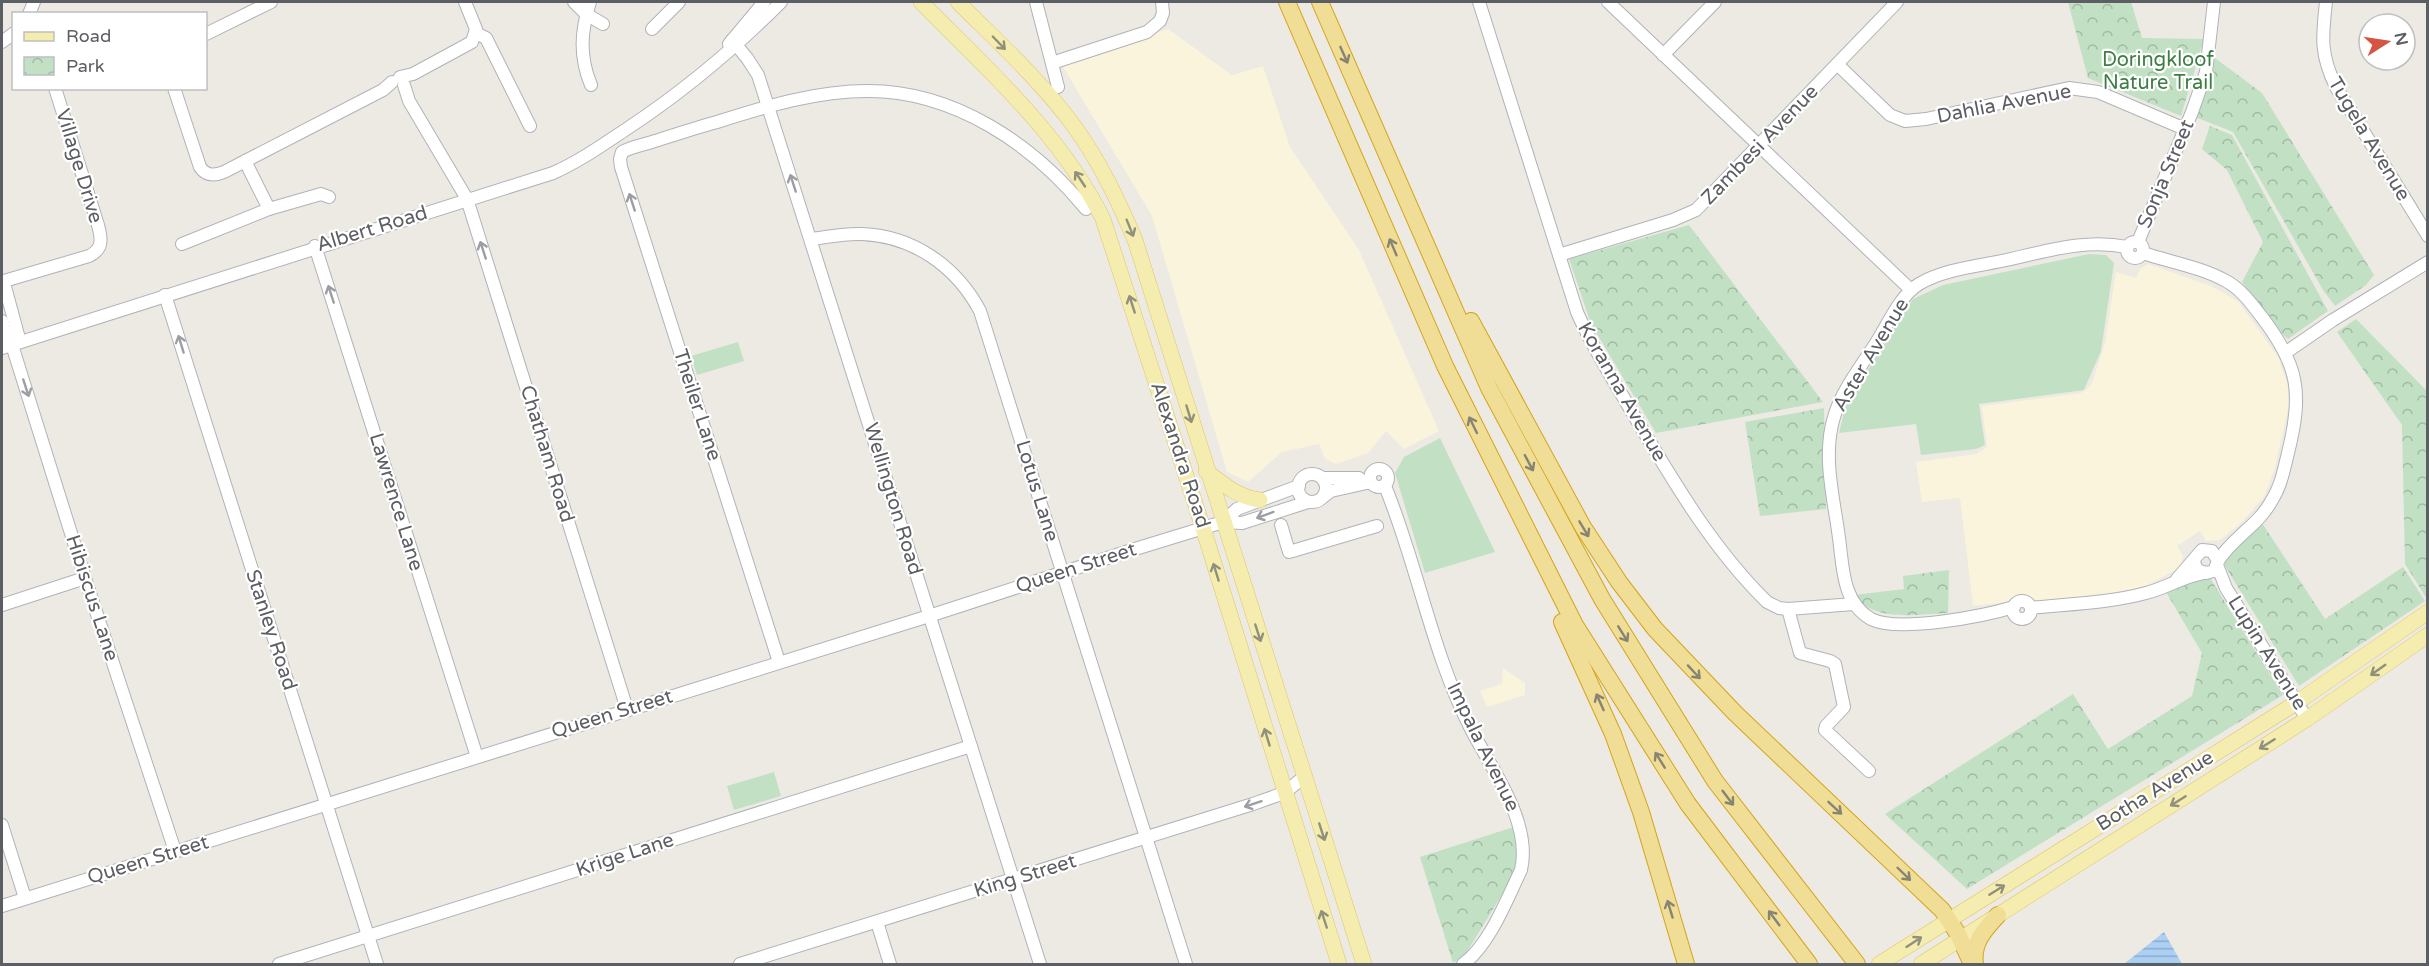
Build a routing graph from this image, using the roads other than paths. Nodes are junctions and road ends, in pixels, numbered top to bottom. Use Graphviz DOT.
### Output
graph roads {
  1 [pos="271,2"];
  2 [pos="465,2"];
  3 [pos="574,2"];
  4 [pos="590,2"];
  5 [pos="680,2"];
  6 [pos="764,2"];
  7 [pos="781,2"];
  8 [pos="921,2"];
  9 [pos="958,2"];
  10 [pos="1036,2"];
  11 [pos="1162,2"];
  12 [pos="1287,2"];
  13 [pos="1320,2"];
  14 [pos="1479,2"];
  15 [pos="1608,2"];
  16 [pos="1715,2"];
  17 [pos="1897,2"];
  18 [pos="2214,2"];
  19 [pos="2326,2"];
  20 [pos="586,14"];
  21 [pos="603,24"];
  22 [pos="652,29"];
  23 [pos="476,33"];
  24 [pos="207,34"];
  25 [pos="734,43"];
  26 [pos="1663,55"];
  27 [pos="1052,63"];
  28 [pos="1838,65"];
  29 [pos="398,83"];
  30 [pos="591,85"];
  31 [pos="1058,87"];
  32 [pos="56,90"];
  33 [pos="175,90"];
  34 [pos="768,105"];
  35 [pos="530,126"];
  36 [pos="2184,129"];
  37 [pos="1759,146"];
  38 [pos="245,161"];
  39 [pos="328,196"];
  40 [pos="467,199"];
  41 [pos="269,209"];
  42 [pos="1086,209"];
  43 [pos="1416,219"];
  44 [pos="2427,236"];
  45 [pos="811,239"];
  46 [pos="182,244"];
  47 [pos="315,246"];
  48 [pos="2136,247"];
  49 [pos="1559,255"];
  50 [pos="2427,262"];
  51 [pos="3,283"];
  52 [pos="1911,290"];
  53 [pos="165,295"];
  54 [pos="2,321"];
  55 [pos="11,345"];
  56 [pos="2285,352"];
  57 [pos="1484,447"];
  58 [pos="1206,471"];
  59 [pos="1322,478"];
  60 [pos="1371,478"];
  61 [pos="1299,486"];
  62 [pos="1323,497"];
  63 [pos="1260,500"];
  64 [pos="1308,502"];
  65 [pos="1223,522"];
  66 [pos="1281,525"];
  67 [pos="1377,526"];
  68 [pos="1203,528"];
  69 [pos="2233,541"];
  70 [pos="2209,550"];
  71 [pos="2194,561"];
  72 [pos="2212,568"];
  73 [pos="1062,572"];
  74 [pos="85,578"];
  75 [pos="2176,580"];
  76 [pos="1854,604"];
  77 [pos="2,605"];
  78 [pos="1788,609"];
  79 [pos="2427,612"];
  80 [pos="929,616"];
  81 [pos="2427,635"];
  82 [pos="778,662"];
  83 [pos="2296,703"];
  84 [pos="627,710"];
  85 [pos="2307,719"];
  86 [pos="971,746"];
  87 [pos="477,757"];
  88 [pos="1869,771"];
  89 [pos="1304,777"];
  90 [pos="1284,793"];
  91 [pos="326,804"];
  92 [pos="2,825"];
  93 [pos="1147,838"];
  94 [pos="175,851"];
  95 [pos="1014,880"];
  96 [pos="25,898"];
  97 [pos="2,906"];
  98 [pos="1998,915"];
  99 [pos="1949,920"];
  100 [pos="877,922"];
  101 [pos="368,937"];
  102 [pos="1961,940"];
  103 [pos="279,964"];
  104 [pos="377,964"];
  105 [pos="742,964"];
  106 [pos="890,964"];
  107 [pos="1040,964"];
  108 [pos="1186,964"];
  109 [pos="1339,964"];
  110 [pos="1364,964"];
  111 [pos="1463,964"];
  112 [pos="1686,964"];
  113 [pos="1809,964"];
  114 [pos="1857,964"];
  115 [pos="1879,964"];
  116 [pos="1922,964"];
  117 [pos="1974,964"];
  1 -- 24 [label="street"];
  2 -- 23 [label="street"];
  3 -- 20 [label="street"];
  4 -- 20 [label="street"];
  5 -- 22 [label="street"];
  6 -- 25 [label="street, Albert Road"];
  7 -- 25 [label="street, Albert Road"];
  68 -- 8 [label="main road, Alexandra Road, one-way"];
  9 -- 58 [label="main road, Alexandra Road, one-way"];
  10 -- 27 [label="street"];
  11 -- 27 [label="street"];
  57 -- 12 [label="highway, one-way"];
  13 -- 43 [label="highway, one-way"];
  14 -- 49 [label="street, Koranna Avenue"];
  15 -- 26 [label="street"];
  16 -- 26 [label="street"];
  17 -- 28 [label="street, Zambesi Avenue"];
  18 -- 36 [label="street, Sonja Street"];
  19 -- 44 [label="street, Tugela Avenue"];
  20 -- 21 [label="street"];
  20 -- 30 [label="street"];
  23 -- 29 [label="street"];
  23 -- 35 [label="street"];
  25 -- 34 [label="street, Wellington Road"];
  25 -- 40 [label="street, Albert Road"];
  26 -- 37 [label="street"];
  27 -- 31 [label="street"];
  28 -- 36 [label="street, Dahlia Avenue"];
  28 -- 37 [label="street, Zambesi Avenue"];
  29 -- 38 [label="street"];
  29 -- 40 [label="street, Chatham Road"];
  32 -- 51 [label="street, Village Drive"];
  33 -- 38 [label="street"];
  34 -- 42 [label="street"];
  45 -- 34 [label="street, Wellington Road, one-way"];
  82 -- 34 [label="street, Theiler Lane, one-way"];
  36 -- 48 [label="street, Sonja Street"];
  37 -- 49 [label="street, Zambesi Avenue"];
  37 -- 52 [label="street"];
  38 -- 41 [label="street"];
  39 -- 41 [label="street"];
  40 -- 47 [label="street, Albert Road"];
  84 -- 40 [label="street, Chatham Road, one-way"];
  41 -- 46 [label="street"];
  43 -- 99 [label="highway, one-way"];
  43 -- 114 [label="highway, one-way"];
  45 -- 73 [label="street, Lotus Lane"];
  45 -- 80 [label="street, Wellington Road"];
  47 -- 53 [label="street, Albert Road"];
  87 -- 47 [label="street, Lawrence Lane, one-way"];
  48 -- 52 [label="street, Aster Avenue"];
  48 -- 56 [label="street, Aster Avenue"];
  49 -- 78 [label="street, Koranna Avenue"];
  50 -- 56 [label="street"];
  51 -- 55 [label="street"];
  52 -- 76 [label="street, Aster Avenue"];
  53 -- 55 [label="street, Albert Road"];
  91 -- 53 [label="street, Stanley Road, one-way"];
  54 -- 55 [label="street"];
  55 -- 74 [label="street, Hibiscus Lane, one-way"];
  56 -- 69 [label="street, Aster Avenue"];
  112 -- 57 [label="highway, one-way"];
  113 -- 57 [label="highway, one-way"];
  58 -- 63 [label="main road"];
  58 -- 65 [label="main road, Alexandra Road"];
  59 -- 60 [label="street"];
  59 -- 61 [label="street"];
  59 -- 62 [label="street"];
  60 -- 62 [label="street"];
  60 -- 111 [label="street, Impala Avenue"];
  61 -- 63 [label="street"];
  61 -- 64 [label="street"];
  62 -- 64 [label="street"];
  63 -- 65 [label="street"];
  64 -- 65 [label="street, one-way"];
  65 -- 68 [label="street, Queen Street"];
  65 -- 89 [label="main road, Alexandra Road, one-way"];
  66 -- 67 [label="street"];
  68 -- 73 [label="street, Queen Street"];
  90 -- 68 [label="main road, Alexandra Road, one-way"];
  69 -- 70 [label="street, Aster Avenue"];
  69 -- 72 [label="street, Aster Avenue"];
  70 -- 71 [label="street"];
  70 -- 72 [label="street"];
  71 -- 72 [label="street"];
  71 -- 75 [label="street"];
  72 -- 75 [label="street"];
  72 -- 83 [label="street, Lupin Avenue"];
  73 -- 80 [label="street, Queen Street"];
  73 -- 93 [label="street, Lotus Lane"];
  74 -- 77 [label="street"];
  74 -- 94 [label="street, Hibiscus Lane"];
  75 -- 76 [label="street"];
  76 -- 78 [label="street, Koranna Avenue"];
  78 -- 88 [label="street"];
  79 -- 83 [label="main road, Botha Avenue"];
  80 -- 82 [label="street, Queen Street"];
  80 -- 86 [label="street, Wellington Road"];
  81 -- 85 [label="main road, Botha Avenue, one-way"];
  82 -- 84 [label="street, Queen Street"];
  83 -- 85 [label="street, Lupin Avenue"];
  99 -- 83 [label="main road, Botha Avenue, one-way"];
  84 -- 87 [label="street, Queen Street"];
  85 -- 98 [label="main road, Botha Avenue, one-way"];
  86 -- 95 [label="street, Wellington Road"];
  86 -- 101 [label="street, Krige Lane"];
  87 -- 91 [label="street, Queen Street"];
  89 -- 90 [label="street, King Street"];
  89 -- 110 [label="main road, Alexandra Road, one-way"];
  90 -- 93 [label="street, King Street, one-way"];
  109 -- 90 [label="main road, Alexandra Road, one-way"];
  91 -- 94 [label="street, Queen Street"];
  91 -- 101 [label="street, Stanley Road"];
  92 -- 96 [label="street"];
  93 -- 95 [label="street, King Street"];
  93 -- 108 [label="street, Lotus Lane"];
  94 -- 96 [label="street, Queen Street"];
  95 -- 100 [label="street, King Street"];
  95 -- 107 [label="street, Wellington Road"];
  96 -- 97 [label="street, Queen Street"];
  98 -- 102 [label="main road, Botha Avenue"];
  98 -- 117 [label="highway"];
  99 -- 102 [label="highway"];
  115 -- 99 [label="main road, Botha Avenue, one-way"];
  100 -- 105 [label="street, King Street"];
  100 -- 106 [label="street"];
  101 -- 103 [label="street, Krige Lane"];
  101 -- 104 [label="street, Stanley Road"];
  102 -- 116 [label="main road, Botha Avenue"];
  102 -- 117 [label="highway"];
}
